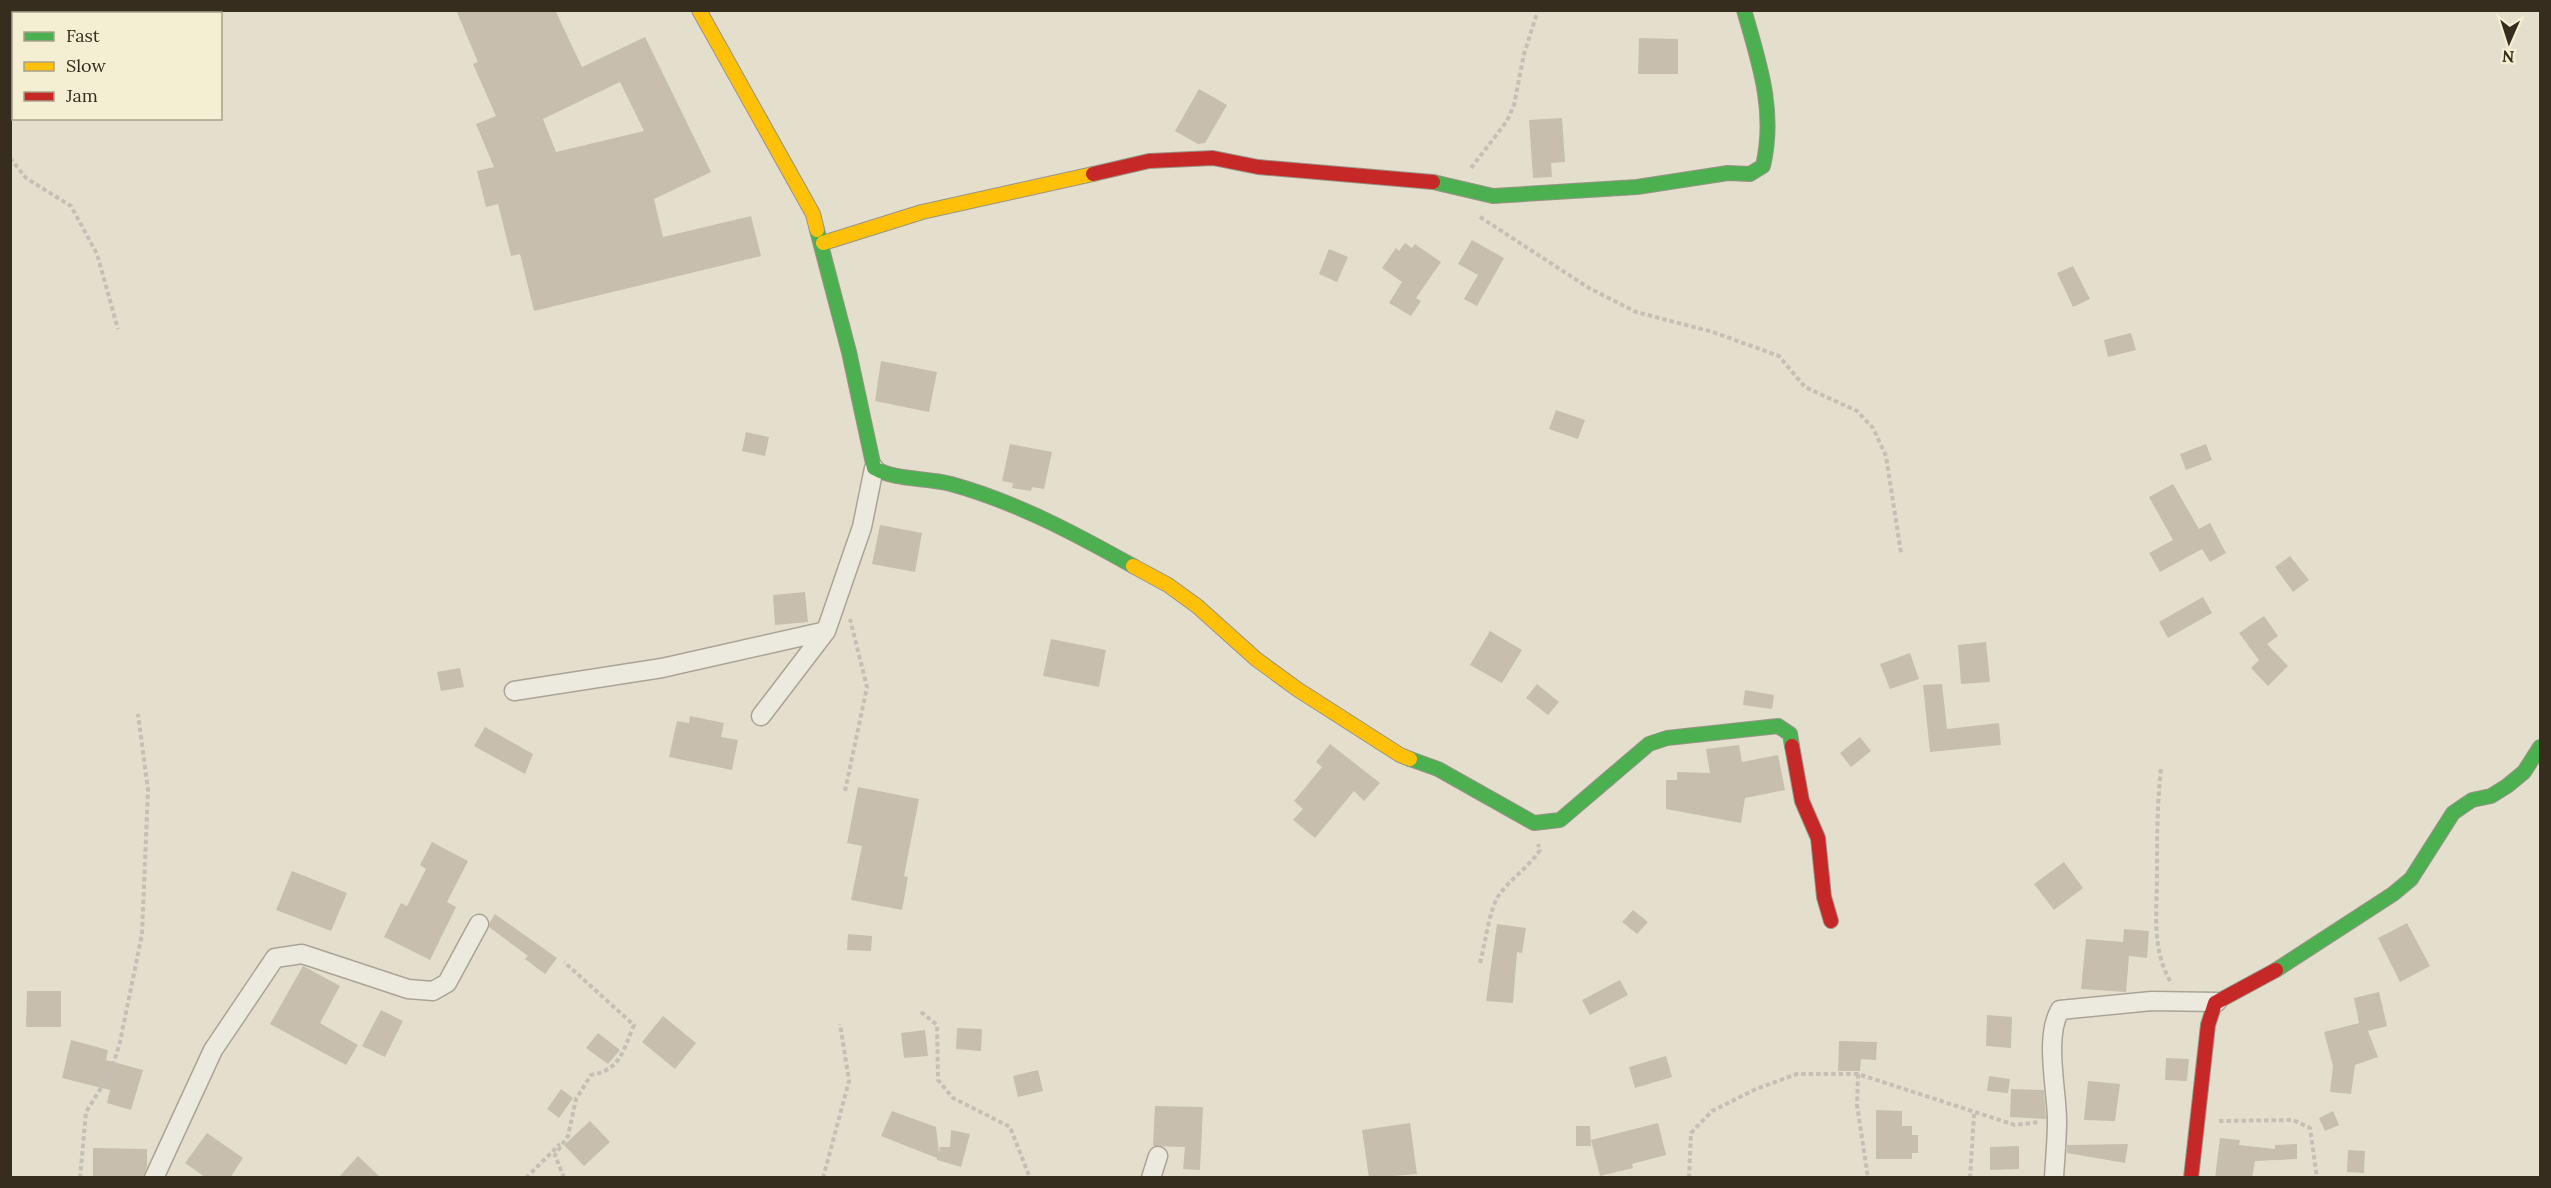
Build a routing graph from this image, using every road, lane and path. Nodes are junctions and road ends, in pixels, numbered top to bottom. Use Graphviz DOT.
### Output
graph roads {
  1 [pos="699,10"];
  2 [pos="1538,10"];
  3 [pos="1744,10"];
  4 [pos="10,158"];
  5 [pos="1455,187"];
  6 [pos="1474,213"];
  7 [pos="823,243"];
  8 [pos="118,329"];
  9 [pos="874,468"];
  10 [pos="1901,553"];
  11 [pos="849,611"];
  12 [pos="826,631"];
  13 [pos="514,691"];
  14 [pos="138,714"];
  15 [pos="761,716"];
  16 [pos="2541,747"];
  17 [pos="2162,769"];
  18 [pos="845,790"];
  19 [pos="1534,823"];
  20 [pos="1831,921"];
  21 [pos="479,924"];
  22 [pos="564,962"];
  23 [pos="1480,963"];
  24 [pos="2179,1002"];
  25 [pos="2217,1002"];
  26 [pos="921,1012"];
  27 [pos="840,1024"];
  28 [pos="1858,1074"];
  29 [pos="1974,1114"];
  30 [pos="2057,1120"];
  31 [pos="2197,1122"];
  32 [pos="568,1136"];
  33 [pos="1158,1156"];
  34 [pos="80,1178"];
  35 [pos="154,1178"];
  36 [pos="526,1178"];
  37 [pos="564,1178"];
  38 [pos="823,1178"];
  39 [pos="1030,1178"];
  40 [pos="1151,1178"];
  41 [pos="1689,1178"];
  42 [pos="1868,1178"];
  43 [pos="1970,1178"];
  44 [pos="2054,1178"];
  45 [pos="2191,1178"];
  46 [pos="2317,1178"];
  1 -- 7 [label="street"];
  2 -- 5 [label="path"];
  3 -- 5 [label="street"];
  4 -- 8 [label="path"];
  5 -- 7 [label="street"];
  6 -- 10 [label="path"];
  7 -- 9 [label="street"];
  9 -- 12 [label="street"];
  9 -- 19 [label="street"];
  11 -- 18 [label="path"];
  12 -- 13 [label="street"];
  12 -- 15 [label="street"];
  14 -- 34 [label="path"];
  16 -- 25 [label="street"];
  17 -- 24 [label="path"];
  19 -- 20 [label="street"];
  19 -- 23 [label="path"];
  21 -- 35 [label="street"];
  22 -- 32 [label="path"];
  24 -- 25 [label="street"];
  24 -- 30 [label="street"];
  25 -- 31 [label="street"];
  26 -- 39 [label="path"];
  27 -- 38 [label="path"];
  28 -- 29 [label="path"];
  28 -- 41 [label="path"];
  28 -- 42 [label="path"];
  29 -- 30 [label="path"];
  29 -- 43 [label="path"];
  30 -- 44 [label="street"];
  31 -- 45 [label="street"];
  31 -- 46 [label="path"];
  32 -- 36 [label="path"];
  32 -- 37 [label="path"];
  33 -- 40 [label="street"];
}
